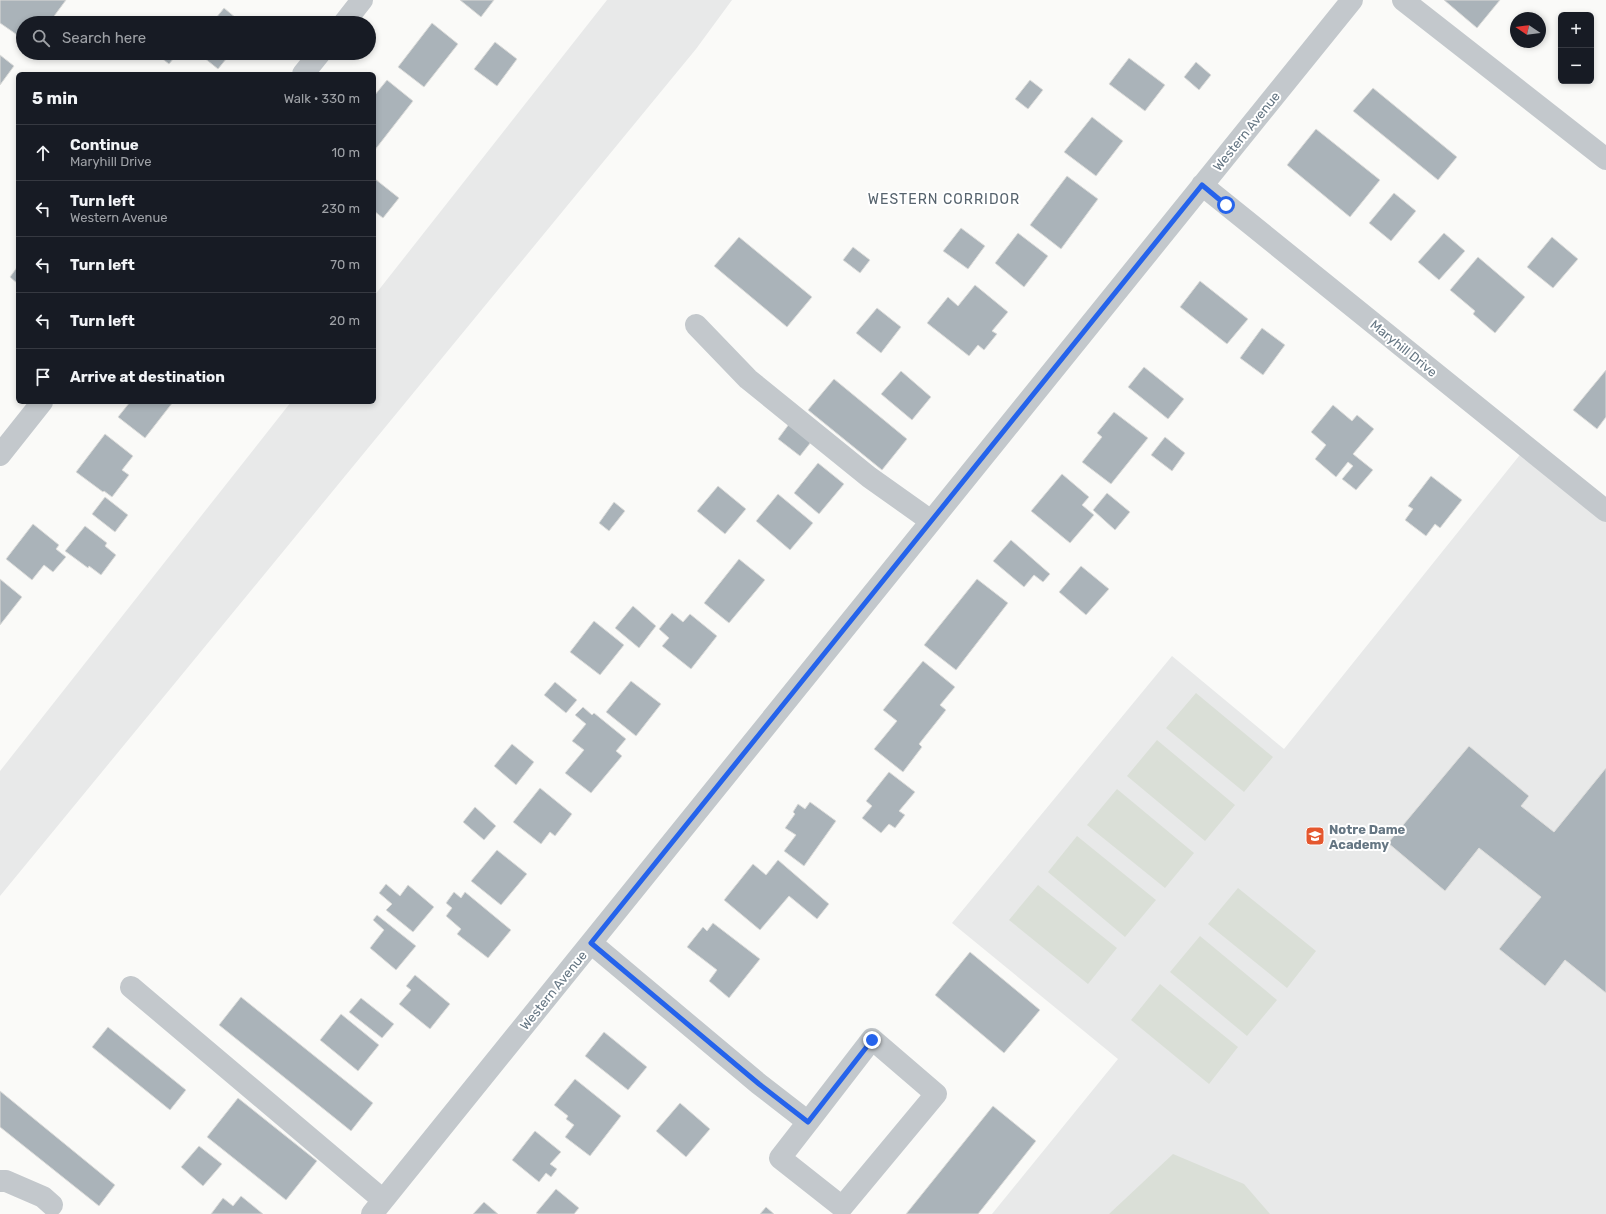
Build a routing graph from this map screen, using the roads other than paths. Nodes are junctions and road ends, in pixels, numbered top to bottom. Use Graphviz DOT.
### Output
graph roads {
  1 [pos="362,0"];
  2 [pos="1352,0"];
  3 [pos="1403,0"];
  4 [pos="349,16"];
  5 [pos="314,60"];
  6 [pos="305,72"];
  7 [pos="1606,159"];
  8 [pos="1202,185"];
  9 [pos="696,324"];
  10 [pos="40,404"];
  11 [pos="0,455"];
  12 [pos="1606,511"];
  13 [pos="931,521"];
  14 [pos="591,943"];
  15 [pos="132,987"];
  16 [pos="808,1122"];
  17 [pos="0,1181"];
  18 [pos="52,1205"];
  19 [pos="378,1207"];
  1 -- 4 [label="street"];
  2 -- 8 [label="street, Western Avenue"];
  3 -- 7 [label="street"];
  5 -- 6 [label="street"];
  8 -- 12 [label="street, Maryhill Drive"];
  8 -- 13 [label="street, Western Avenue"];
  9 -- 13 [label="street"];
  10 -- 11 [label="street"];
  13 -- 14 [label="street, Western Avenue"];
  14 -- 16 [label="street"];
  14 -- 19 [label="street, Western Avenue"];
  15 -- 19 [label="street"];
  16 -- 16 [label="street"];
  17 -- 18 [label="street"];
}
